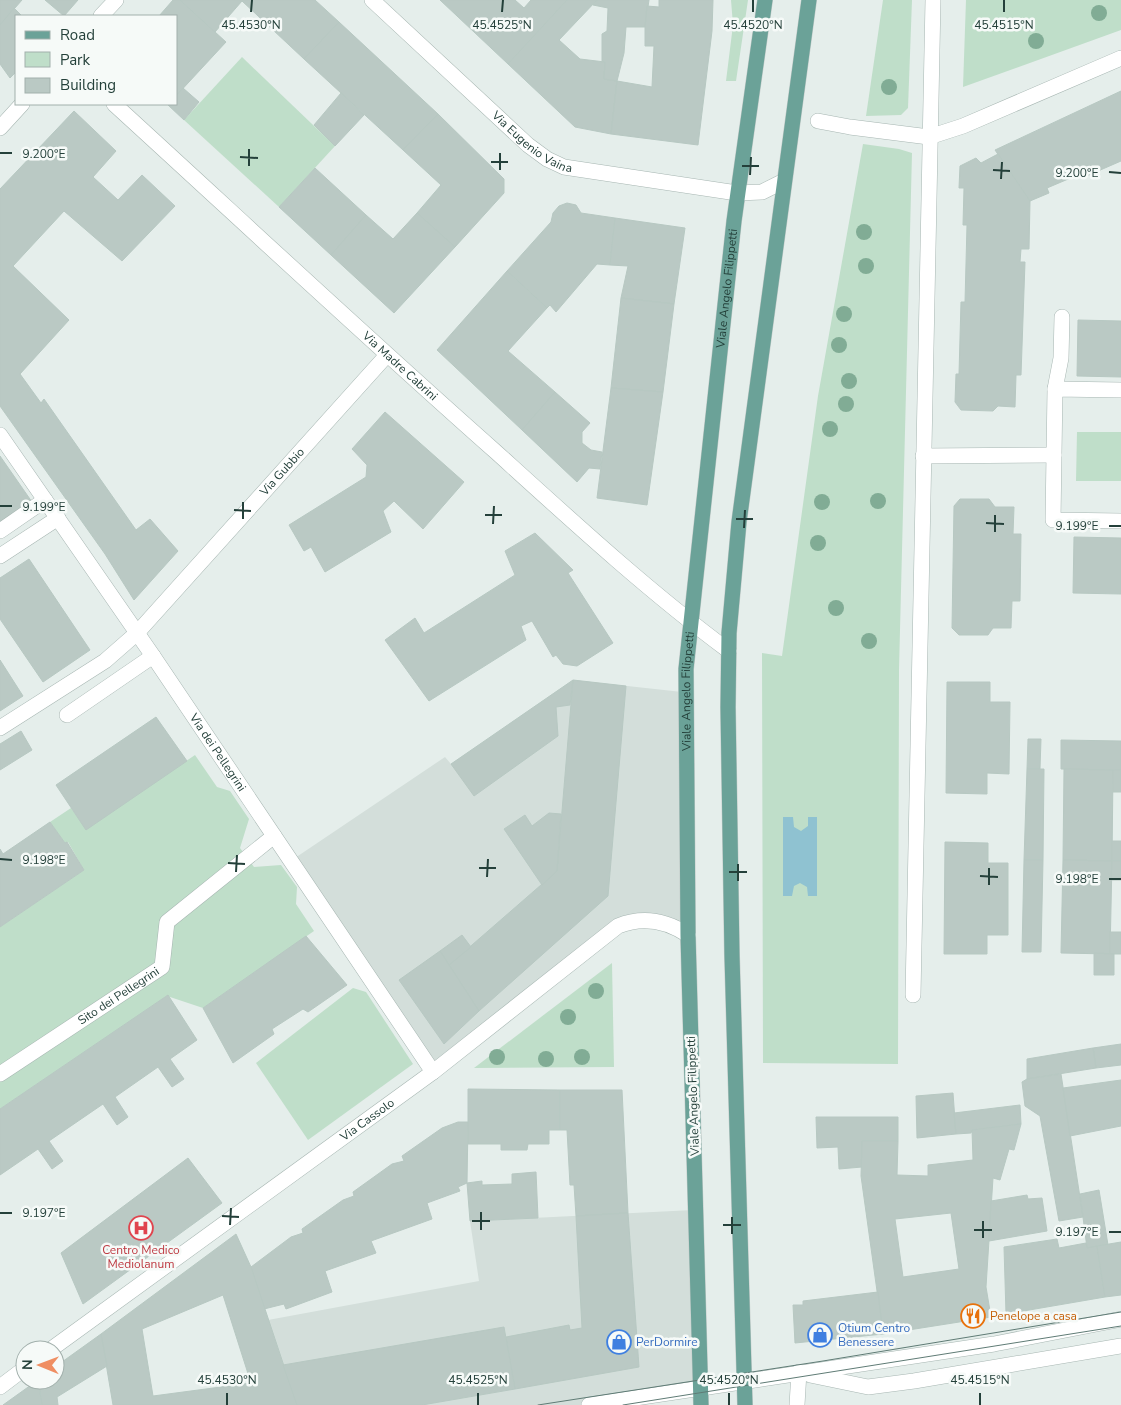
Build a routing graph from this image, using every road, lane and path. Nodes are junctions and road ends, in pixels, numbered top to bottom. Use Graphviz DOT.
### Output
graph roads {
  1 [pos="116,0"];
  2 [pos="372,0"];
  3 [pos="765,0"];
  4 [pos="809,0"];
  5 [pos="933,0"];
  6 [pos="102,15"];
  7 [pos="1121,58"];
  8 [pos="21,105"];
  9 [pos="115,105"];
  10 [pos="818,121"];
  11 [pos="0,128"];
  12 [pos="929,137"];
  13 [pos="784,181"];
  14 [pos="737,193"];
  15 [pos="1062,317"];
  16 [pos="388,355"];
  17 [pos="1055,389"];
  18 [pos="1121,390"];
  19 [pos="0,435"];
  20 [pos="1054,455"];
  21 [pos="923,456"];
  22 [pos="45,500"];
  23 [pos="58,518"];
  24 [pos="1121,521"];
  25 [pos="0,531"];
  26 [pos="0,556"];
  27 [pos="689,622"];
  28 [pos="137,632"];
  29 [pos="728,651"];
  30 [pos="153,656"];
  31 [pos="67,715"];
  32 [pos="0,728"];
  33 [pos="274,836"];
  34 [pos="688,935"];
  35 [pos="913,995"];
  36 [pos="433,1072"];
  37 [pos="0,1074"];
  38 [pos="1121,1319"];
  39 [pos="64,1340"];
  40 [pos="1121,1346"];
  41 [pos="799,1372"];
  42 [pos="15,1375"];
  43 [pos="745,1380"];
  44 [pos="0,1386"];
  45 [pos="701,1387"];
  46 [pos="588,1405"];
  47 [pos="701,1405"];
  48 [pos="745,1405"];
  49 [pos="797,1405"];
  1 -- 6 [label="street"];
  2 -- 14 [label="street, Via Eugenio Vaina"];
  3 -- 14 [label="main road, Viale Angelo Filippetti"];
  4 -- 13 [label="main road"];
  5 -- 12 [label="street"];
  7 -- 12 [label="street"];
  8 -- 11 [label="street"];
  9 -- 16 [label="street, Via Madre Cabrini"];
  10 -- 12 [label="street"];
  12 -- 21 [label="street"];
  13 -- 14 [label="street, Via Eugenio Vaina"];
  13 -- 29 [label="main road"];
  14 -- 27 [label="main road, Viale Angelo Filippetti"];
  15 -- 17 [label="street"];
  16 -- 27 [label="street, Via Madre Cabrini"];
  16 -- 28 [label="street, Via Gubbio"];
  17 -- 18 [label="street"];
  17 -- 20 [label="street"];
  19 -- 22 [label="street, Via dei Pellegrini"];
  20 -- 21 [label="street"];
  20 -- 24 [label="street"];
  21 -- 35 [label="street"];
  22 -- 23 [label="street, Via dei Pellegrini"];
  22 -- 25 [label="street"];
  23 -- 26 [label="street"];
  23 -- 28 [label="street, Via dei Pellegrini"];
  27 -- 29 [label="street, Via Madre Cabrini"];
  27 -- 34 [label="main road, Viale Angelo Filippetti"];
  28 -- 30 [label="street, Via dei Pellegrini"];
  28 -- 32 [label="street, Via Gubbio"];
  29 -- 43 [label="main road"];
  30 -- 31 [label="street"];
  30 -- 33 [label="street, Via dei Pellegrini"];
  33 -- 36 [label="street, Via dei Pellegrini"];
  33 -- 37 [label="street, Sito dei Pellegrini"];
  34 -- 36 [label="street, Via Cassolo"];
  34 -- 45 [label="main road, Viale Angelo Filippetti"];
  36 -- 39 [label="street, Via Cassolo"];
  38 -- 41 [label="street"];
  40 -- 41 [label="street"];
  41 -- 43 [label="street"];
  41 -- 49 [label="street"];
  42 -- 44 [label="street"];
  43 -- 45 [label="street"];
  43 -- 48 [label="main road"];
  45 -- 46 [label="street"];
  45 -- 47 [label="main road, Viale Angelo Filippetti"];
}
